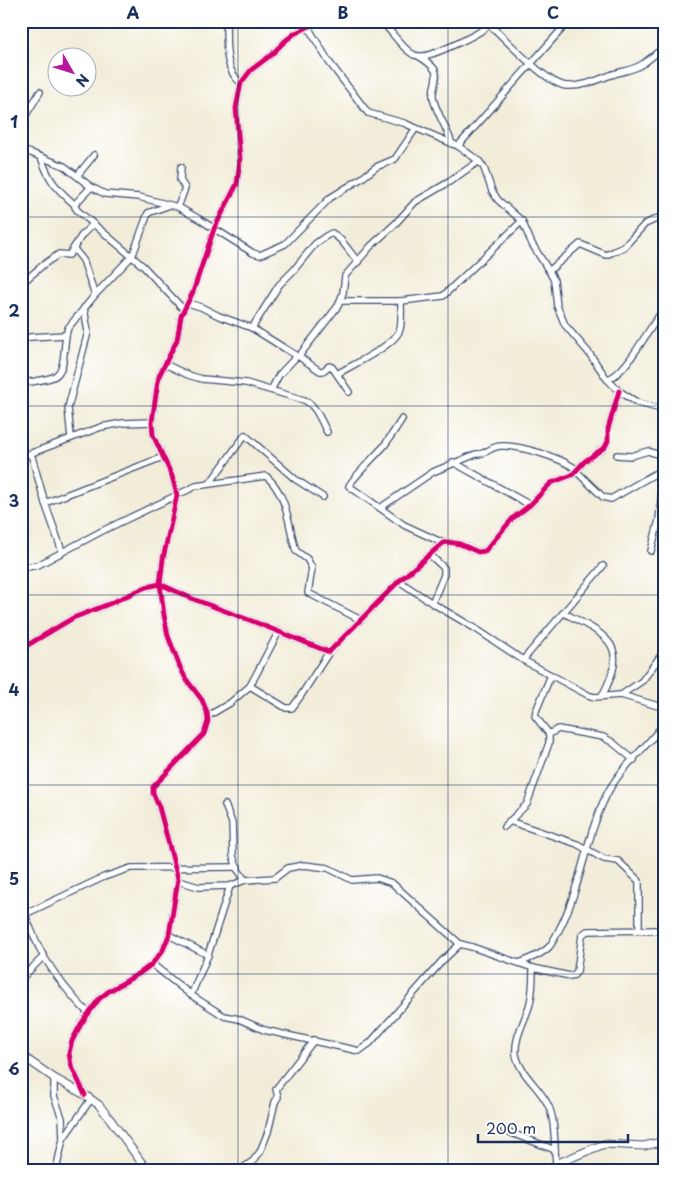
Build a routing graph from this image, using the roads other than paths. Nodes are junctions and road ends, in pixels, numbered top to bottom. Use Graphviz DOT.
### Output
graph roads {
  1 [pos="226,21"];
  2 [pos="319,21"];
  3 [pos="381,21"];
  4 [pos="569,21"];
  5 [pos="491,23"];
  6 [pos="308,27"];
  7 [pos="665,46"];
  8 [pos="420,56"];
  9 [pos="531,64"];
  10 [pos="240,83"];
  11 [pos="40,92"];
  12 [pos="21,122"];
  13 [pos="416,128"];
  14 [pos="455,145"];
  15 [pos="21,150"];
  16 [pos="94,155"];
  17 [pos="41,157"];
  18 [pos="479,161"];
  19 [pos="181,167"];
  20 [pos="77,176"];
  21 [pos="91,187"];
  22 [pos="75,205"];
  23 [pos="169,205"];
  24 [pos="178,207"];
  25 [pos="665,215"];
  26 [pos="522,221"];
  27 [pos="93,224"];
  28 [pos="214,229"];
  29 [pos="74,249"];
  30 [pos="131,257"];
  31 [pos="358,262"];
  32 [pos="549,271"];
  33 [pos="21,284"];
  34 [pos="95,295"];
  35 [pos="341,301"];
  36 [pos="401,301"];
  37 [pos="188,304"];
  38 [pos="84,308"];
  39 [pos="665,308"];
  40 [pos="184,310"];
  41 [pos="252,328"];
  42 [pos="66,335"];
  43 [pos="21,340"];
  44 [pos="297,356"];
  45 [pos="165,364"];
  46 [pos="337,374"];
  47 [pos="607,379"];
  48 [pos="21,384"];
  49 [pos="271,390"];
  50 [pos="619,391"];
  51 [pos="349,392"];
  52 [pos="665,410"];
  53 [pos="402,419"];
  54 [pos="152,422"];
  55 [pos="328,432"];
  56 [pos="71,438"];
  57 [pos="29,454"];
  58 [pos="21,455"];
  59 [pos="617,455"];
  60 [pos="665,456"];
  61 [pos="163,457"];
  62 [pos="453,462"];
  63 [pos="665,468"];
  64 [pos="577,470"];
  65 [pos="210,484"];
  66 [pos="665,484"];
  67 [pos="177,495"];
  68 [pos="323,497"];
  69 [pos="45,503"];
  70 [pos="530,505"];
  71 [pos="380,508"];
  72 [pos="662,521"];
  73 [pos="443,543"];
  74 [pos="62,551"];
  75 [pos="651,552"];
  76 [pos="430,555"];
  77 [pos="603,566"];
  78 [pos="21,568"];
  79 [pos="399,581"];
  80 [pos="160,584"];
  81 [pos="432,603"];
  82 [pos="564,613"];
  83 [pos="361,620"];
  84 [pos="279,631"];
  85 [pos="21,650"];
  86 [pos="665,650"];
  87 [pos="329,652"];
  88 [pos="523,660"];
  89 [pos="551,675"];
  90 [pos="250,686"];
  91 [pos="621,695"];
  92 [pos="602,696"];
  93 [pos="665,708"];
  94 [pos="208,716"];
  95 [pos="665,722"];
  96 [pos="549,734"];
  97 [pos="634,760"];
  98 [pos="225,805"];
  99 [pos="509,821"];
  100 [pos="504,827"];
  101 [pos="588,849"];
  102 [pos="238,867"];
  103 [pos="175,868"];
  104 [pos="245,880"];
  105 [pos="178,881"];
  106 [pos="230,886"];
  107 [pos="21,907"];
  108 [pos="23,915"];
  109 [pos="639,931"];
  110 [pos="665,934"];
  111 [pos="169,935"];
  112 [pos="460,944"];
  113 [pos="208,955"];
  114 [pos="44,956"];
  115 [pos="519,963"];
  116 [pos="152,964"];
  117 [pos="533,968"];
  118 [pos="21,979"];
  119 [pos="191,995"];
  120 [pos="88,1013"];
  121 [pos="314,1040"];
  122 [pos="21,1055"];
  123 [pos="54,1078"];
  124 [pos="88,1097"];
  125 [pos="504,1130"];
  126 [pos="63,1139"];
  127 [pos="665,1141"];
  128 [pos="555,1150"];
  129 [pos="554,1167"];
  130 [pos="57,1169"];
  131 [pos="147,1170"];
  132 [pos="240,1170"];
  1 -- 10 [label="street"];
  2 -- 6 [label="street"];
  3 -- 8 [label="street"];
  4 -- 9 [label="street"];
  5 -- 8 [label="street"];
  5 -- 9 [label="street"];
  6 -- 10 [label="street"];
  6 -- 13 [label="street"];
  7 -- 9 [label="street"];
  8 -- 14 [label="street"];
  9 -- 14 [label="street"];
  10 -- 28 [label="street"];
  11 -- 12 [label="street"];
  13 -- 14 [label="street"];
  13 -- 28 [label="street"];
  14 -- 18 [label="street"];
  15 -- 17 [label="street"];
  16 -- 20 [label="street"];
  17 -- 20 [label="street"];
  17 -- 22 [label="street"];
  18 -- 26 [label="street"];
  18 -- 31 [label="street"];
  19 -- 24 [label="street"];
  20 -- 21 [label="street"];
  21 -- 22 [label="street"];
  21 -- 23 [label="street"];
  22 -- 27 [label="street"];
  23 -- 24 [label="street"];
  23 -- 30 [label="street"];
  24 -- 28 [label="street"];
  25 -- 32 [label="street"];
  26 -- 32 [label="street"];
  26 -- 36 [label="street"];
  27 -- 29 [label="street"];
  27 -- 30 [label="street"];
  28 -- 37 [label="street"];
  29 -- 33 [label="street"];
  29 -- 34 [label="street"];
  30 -- 34 [label="street"];
  30 -- 40 [label="street"];
  31 -- 35 [label="street"];
  31 -- 41 [label="street"];
  32 -- 47 [label="street"];
  34 -- 38 [label="street"];
  35 -- 36 [label="street"];
  35 -- 44 [label="street"];
  36 -- 46 [label="street"];
  37 -- 40 [label="street"];
  37 -- 41 [label="street"];
  38 -- 42 [label="street"];
  38 -- 56 [label="street"];
  39 -- 47 [label="street"];
  40 -- 45 [label="street"];
  41 -- 44 [label="street"];
  42 -- 43 [label="street"];
  42 -- 48 [label="street"];
  44 -- 46 [label="street"];
  44 -- 49 [label="street"];
  45 -- 49 [label="street"];
  45 -- 54 [label="street"];
  46 -- 51 [label="street"];
  47 -- 50 [label="street"];
  49 -- 55 [label="street"];
  50 -- 52 [label="street"];
  50 -- 64 [label="street"];
  53 -- 71 [label="street"];
  54 -- 56 [label="street"];
  54 -- 61 [label="street"];
  56 -- 57 [label="street"];
  57 -- 58 [label="street"];
  57 -- 69 [label="street"];
  59 -- 60 [label="street"];
  61 -- 67 [label="street"];
  61 -- 69 [label="street"];
  62 -- 64 [label="street"];
  62 -- 70 [label="street"];
  62 -- 71 [label="street"];
  63 -- 64 [label="street"];
  64 -- 70 [label="street"];
  65 -- 67 [label="street"];
  65 -- 68 [label="street"];
  65 -- 83 [label="street"];
  66 -- 72 [label="street"];
  67 -- 74 [label="street"];
  67 -- 80 [label="street"];
  69 -- 74 [label="street"];
  70 -- 73 [label="street"];
  71 -- 73 [label="street"];
  72 -- 75 [label="street"];
  73 -- 76 [label="street"];
  74 -- 78 [label="street"];
  76 -- 79 [label="street"];
  76 -- 81 [label="street"];
  77 -- 82 [label="street"];
  79 -- 81 [label="street"];
  79 -- 83 [label="street"];
  80 -- 84 [label="street"];
  80 -- 85 [label="street"];
  80 -- 94 [label="street"];
  81 -- 88 [label="street"];
  82 -- 88 [label="street"];
  82 -- 92 [label="street"];
  83 -- 87 [label="street"];
  84 -- 87 [label="street"];
  84 -- 90 [label="street"];
  86 -- 91 [label="street"];
  87 -- 90 [label="street"];
  88 -- 89 [label="street"];
  89 -- 92 [label="street"];
  89 -- 96 [label="street"];
  90 -- 94 [label="street"];
  91 -- 92 [label="street"];
  91 -- 93 [label="street"];
  94 -- 103 [label="street"];
  95 -- 97 [label="street"];
  96 -- 97 [label="street"];
  96 -- 99 [label="street"];
  97 -- 101 [label="street"];
  98 -- 102 [label="street"];
  99 -- 100 [label="street"];
  99 -- 101 [label="street"];
  101 -- 109 [label="street"];
  101 -- 115 [label="street"];
  102 -- 103 [label="street"];
  102 -- 104 [label="street"];
  103 -- 105 [label="street"];
  103 -- 108 [label="street"];
  104 -- 106 [label="street"];
  104 -- 112 [label="street"];
  105 -- 106 [label="street"];
  105 -- 111 [label="street"];
  106 -- 113 [label="street"];
  107 -- 108 [label="street"];
  108 -- 114 [label="street"];
  109 -- 110 [label="street"];
  109 -- 117 [label="street"];
  111 -- 113 [label="street"];
  111 -- 116 [label="street"];
  112 -- 115 [label="street"];
  112 -- 121 [label="street"];
  113 -- 119 [label="street"];
  114 -- 118 [label="street"];
  114 -- 120 [label="street"];
  115 -- 117 [label="street"];
  116 -- 119 [label="street"];
  116 -- 120 [label="street"];
  117 -- 128 [label="street"];
  119 -- 121 [label="street"];
  120 -- 124 [label="street"];
  121 -- 132 [label="street"];
  122 -- 123 [label="street"];
  123 -- 124 [label="street"];
  123 -- 126 [label="street"];
  124 -- 126 [label="street"];
  124 -- 131 [label="street"];
  125 -- 128 [label="street"];
  126 -- 130 [label="street"];
  127 -- 129 [label="street"];
  128 -- 129 [label="street"];
}
